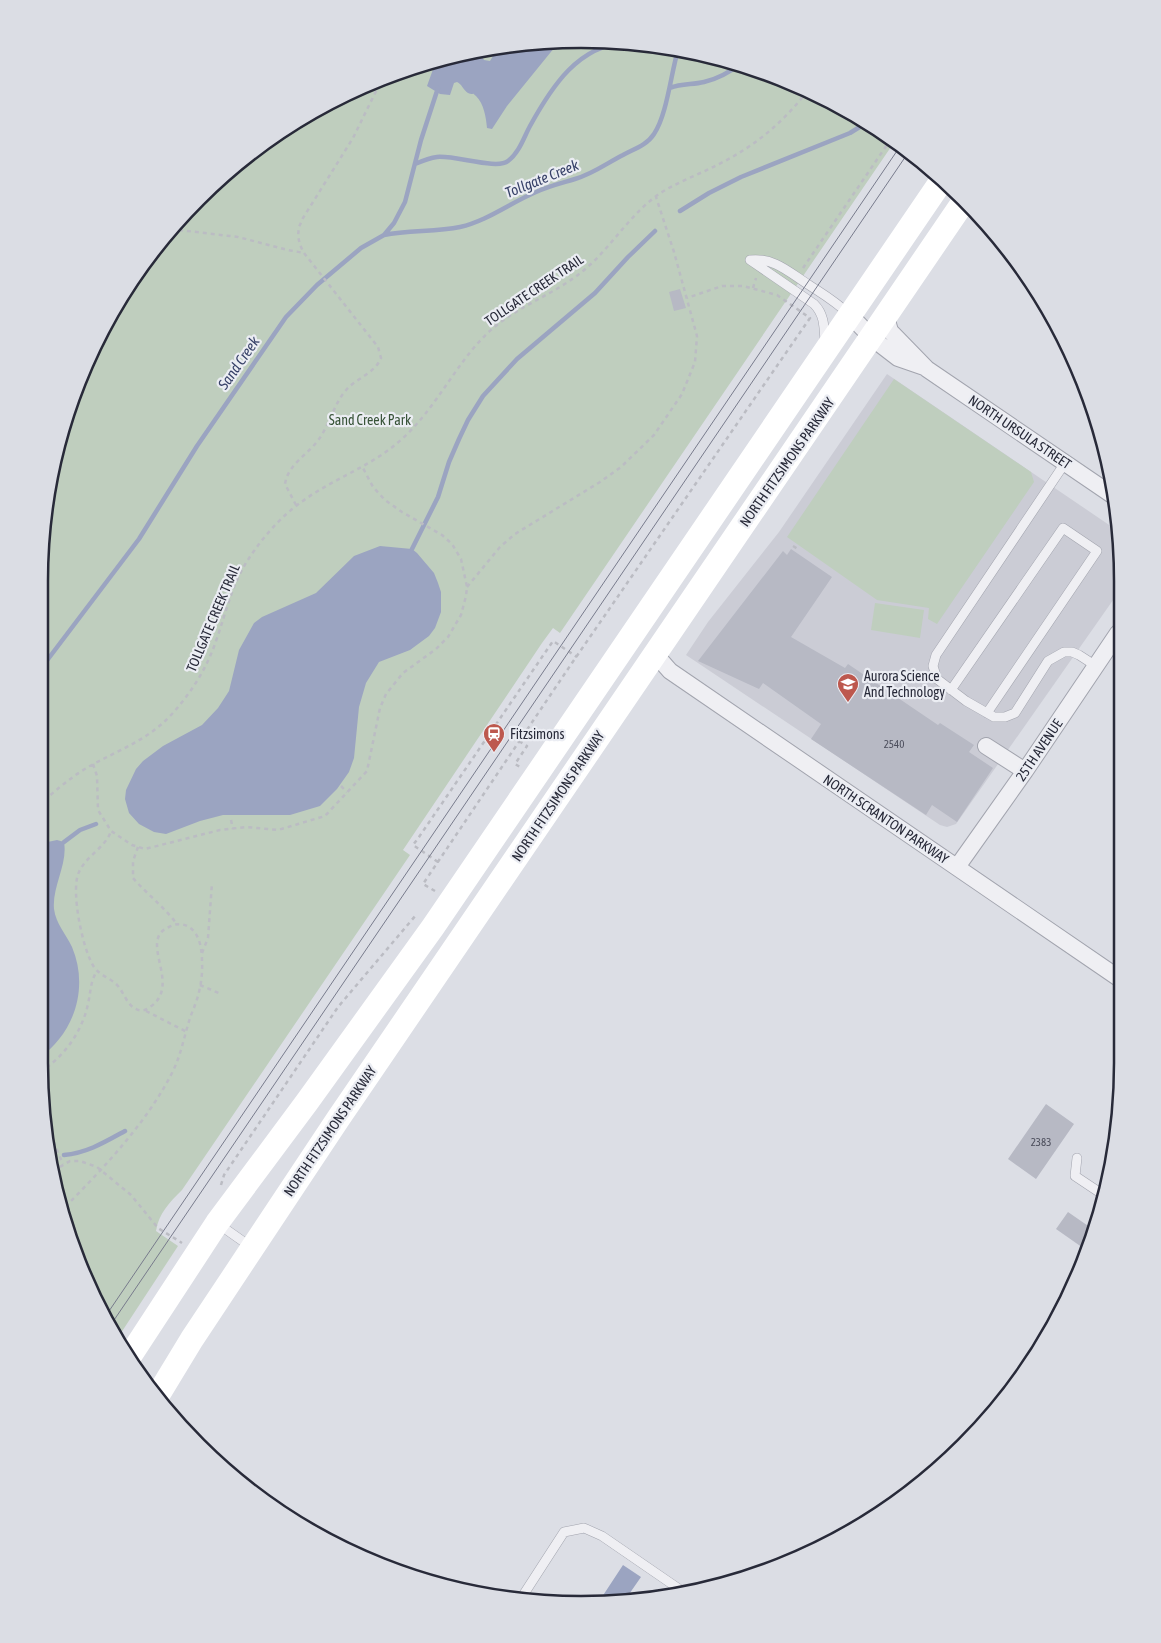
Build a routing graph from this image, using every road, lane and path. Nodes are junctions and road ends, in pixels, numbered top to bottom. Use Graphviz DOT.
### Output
graph roads {
  1 [pos="377,88"];
  2 [pos="803,96"];
  3 [pos="887,145"];
  4 [pos="938,186"];
  5 [pos="656,197"];
  6 [pos="960,207"];
  7 [pos="179,230"];
  8 [pos="304,253"];
  9 [pos="800,272"];
  10 [pos="687,298"];
  11 [pos="850,315"];
  12 [pos="886,317"];
  13 [pos="872,338"];
  14 [pos="825,351"];
  15 [pos="925,367"];
  16 [pos="1065,463"];
  17 [pos="363,467"];
  18 [pos="1105,490"];
  19 [pos="296,506"];
  20 [pos="793,546"];
  21 [pos="798,549"];
  22 [pos="467,588"];
  23 [pos="1114,638"];
  24 [pos="655,654"];
  25 [pos="577,657"];
  26 [pos="1096,666"];
  27 [pos="951,690"];
  28 [pos="987,713"];
  29 [pos="520,741"];
  30 [pos="986,746"];
  31 [pos="93,764"];
  32 [pos="525,770"];
  33 [pos="1025,771"];
  34 [pos="341,786"];
  35 [pos="347,792"];
  36 [pos="48,798"];
  37 [pos="231,820"];
  38 [pos="233,829"];
  39 [pos="111,831"];
  40 [pos="138,847"];
  41 [pos="438,862"];
  42 [pos="957,867"];
  43 [pos="212,883"];
  44 [pos="440,888"];
  45 [pos="436,892"];
  46 [pos="431,898"];
  47 [pos="422,909"];
  48 [pos="177,924"];
  49 [pos="202,954"];
  50 [pos="97,971"];
  51 [pos="1114,975"];
  52 [pos="200,985"];
  53 [pos="222,994"];
  54 [pos="144,1010"];
  55 [pos="187,1032"];
  56 [pos="48,1066"];
  57 [pos="53,1138"];
  58 [pos="1077,1158"];
  59 [pos="63,1164"];
  60 [pos="58,1167"];
  61 [pos="101,1169"];
  62 [pos="217,1190"];
  63 [pos="1097,1191"];
  64 [pos="67,1204"];
  65 [pos="217,1223"];
  66 [pos="183,1244"];
  67 [pos="252,1248"];
  68 [pos="133,1352"];
  69 [pos="161,1390"];
  70 [pos="676,1586"];
  71 [pos="525,1592"];
  1 -- 8 [label="path"];
  2 -- 5 [label="path, TOLLGATE CREEK TRAIL"];
  3 -- 9 [label="path"];
  4 -- 11 [label="main road"];
  5 -- 10 [label="path"];
  5 -- 17 [label="path, TOLLGATE CREEK TRAIL"];
  6 -- 12 [label="main road, NORTH FITZSIMONS PARKWAY"];
  7 -- 8 [label="path"];
  8 -- 19 [label="path"];
  10 -- 22 [label="path"];
  10 -- 25 [label="path"];
  11 -- 13 [label="street, NORTH URSULA STREET"];
  11 -- 14 [label="main road"];
  11 -- 14 [label="lane"];
  12 -- 13 [label="main road, NORTH FITZSIMONS PARKWAY"];
  12 -- 15 [label="street, NORTH URSULA STREET"];
  13 -- 15 [label="street, NORTH URSULA STREET"];
  13 -- 24 [label="main road, NORTH FITZSIMONS PARKWAY"];
  14 -- 65 [label="main road"];
  15 -- 16 [label="street, NORTH URSULA STREET"];
  16 -- 18 [label="street, NORTH URSULA STREET"];
  16 -- 27 [label="lane"];
  17 -- 19 [label="path, TOLLGATE CREEK TRAIL"];
  17 -- 22 [label="path"];
  19 -- 31 [label="path, TOLLGATE CREEK TRAIL"];
  20 -- 21 [label="path"];
  22 -- 35 [label="path"];
  23 -- 26 [label="street, 25TH AVENUE"];
  24 -- 42 [label="street, NORTH SCRANTON PARKWAY"];
  24 -- 67 [label="main road, NORTH FITZSIMONS PARKWAY"];
  25 -- 29 [label="path"];
  25 -- 41 [label="path"];
  26 -- 28 [label="lane"];
  26 -- 33 [label="street, 25TH AVENUE"];
  27 -- 28 [label="lane"];
  27 -- 28 [label="lane"];
  29 -- 32 [label="path"];
  29 -- 41 [label="path"];
  30 -- 33 [label="street"];
  31 -- 36 [label="path, TOLLGATE CREEK TRAIL"];
  31 -- 39 [label="path"];
  33 -- 42 [label="street, 25TH AVENUE"];
  34 -- 35 [label="path"];
  35 -- 38 [label="path"];
  37 -- 38 [label="path"];
  38 -- 40 [label="path"];
  39 -- 40 [label="path"];
  39 -- 50 [label="path"];
  40 -- 48 [label="path"];
  41 -- 45 [label="path"];
  42 -- 51 [label="street, NORTH SCRANTON PARKWAY"];
  43 -- 49 [label="path"];
  44 -- 45 [label="path"];
  45 -- 46 [label="path"];
  47 -- 62 [label="path"];
  48 -- 49 [label="path"];
  48 -- 54 [label="path"];
  49 -- 52 [label="path"];
  50 -- 54 [label="path"];
  50 -- 56 [label="path"];
  52 -- 53 [label="path"];
  52 -- 55 [label="path"];
  54 -- 55 [label="path"];
  55 -- 61 [label="path"];
  57 -- 59 [label="path"];
  58 -- 63 [label="lane"];
  59 -- 60 [label="path"];
  59 -- 61 [label="path"];
  61 -- 64 [label="path"];
  61 -- 66 [label="path"];
  65 -- 67 [label="lane"];
  65 -- 68 [label="main road"];
  67 -- 69 [label="main road, NORTH FITZSIMONS PARKWAY"];
  70 -- 71 [label="lane"];
}
